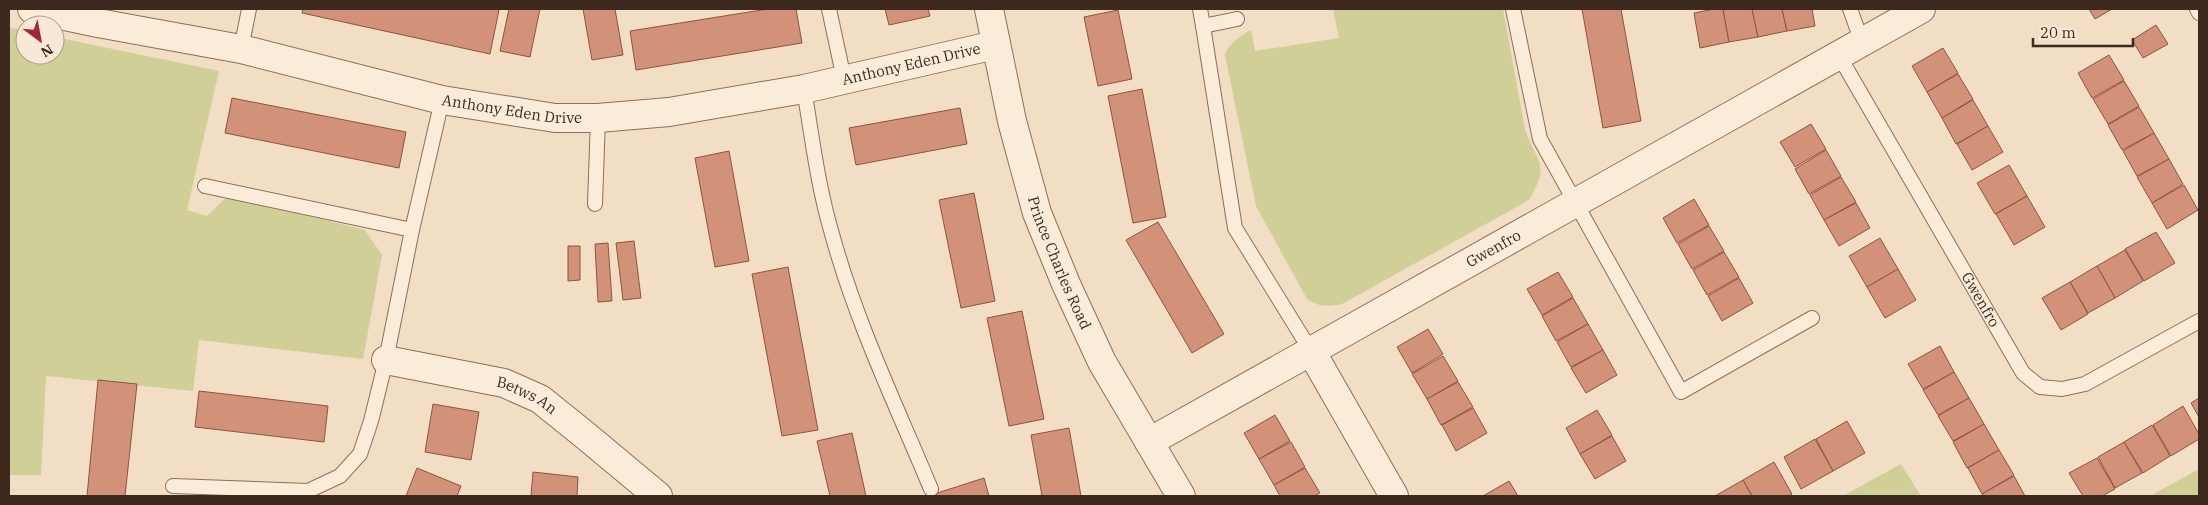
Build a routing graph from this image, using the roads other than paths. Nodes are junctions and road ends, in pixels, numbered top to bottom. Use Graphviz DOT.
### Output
graph roads {
  1 [pos="32,9"];
  2 [pos="249,9"];
  3 [pos="829,9"];
  4 [pos="989,9"];
  5 [pos="1200,9"];
  6 [pos="1513,9"];
  7 [pos="1850,9"];
  8 [pos="1921,9"];
  9 [pos="2197,9"];
  10 [pos="2199,14"];
  11 [pos="1237,19"];
  12 [pos="1203,26"];
  13 [pos="1862,42"];
  14 [pos="995,45"];
  15 [pos="241,49"];
  16 [pos="1838,54"];
  17 [pos="844,79"];
  18 [pos="804,88"];
  19 [pos="442,100"];
  20 [pos="598,118"];
  21 [pos="205,186"];
  22 [pos="1574,203"];
  23 [pos="595,204"];
  24 [pos="412,230"];
  25 [pos="1812,318"];
  26 [pos="2199,321"];
  27 [pos="1311,351"];
  28 [pos="386,360"];
  29 [pos="1149,442"];
  30 [pos="173,486"];
  31 [pos="930,489"];
  32 [pos="645,492"];
  33 [pos="1181,496"];
  34 [pos="1394,496"];
  1 -- 15 [label="street, Anthony Eden Drive"];
  2 -- 15 [label="lane"];
  3 -- 17 [label="lane"];
  4 -- 14 [label="street, Prince Charles Road"];
  5 -- 12 [label="lane"];
  6 -- 22 [label="lane"];
  7 -- 13 [label="lane"];
  8 -- 13 [label="street, Gwenfro"];
  9 -- 10 [label="lane"];
  11 -- 12 [label="lane"];
  12 -- 27 [label="lane"];
  13 -- 16 [label="street, Gwenfro"];
  14 -- 17 [label="street, Anthony Eden Drive"];
  14 -- 29 [label="street, Prince Charles Road"];
  15 -- 19 [label="street, Anthony Eden Drive"];
  16 -- 22 [label="street, Gwenfro"];
  16 -- 26 [label="lane, Gwenfro"];
  17 -- 18 [label="street, Anthony Eden Drive"];
  18 -- 20 [label="street, Anthony Eden Drive"];
  18 -- 31 [label="lane"];
  19 -- 20 [label="street, Anthony Eden Drive"];
  19 -- 24 [label="lane"];
  20 -- 23 [label="lane"];
  21 -- 24 [label="lane"];
  22 -- 25 [label="lane"];
  22 -- 27 [label="street, Gwenfro"];
  24 -- 28 [label="lane"];
  27 -- 29 [label="street, Gwenfro"];
  27 -- 34 [label="street"];
  28 -- 30 [label="lane"];
  28 -- 32 [label="street, Betws An"];
  29 -- 33 [label="street, Prince Charles Road"];
}
